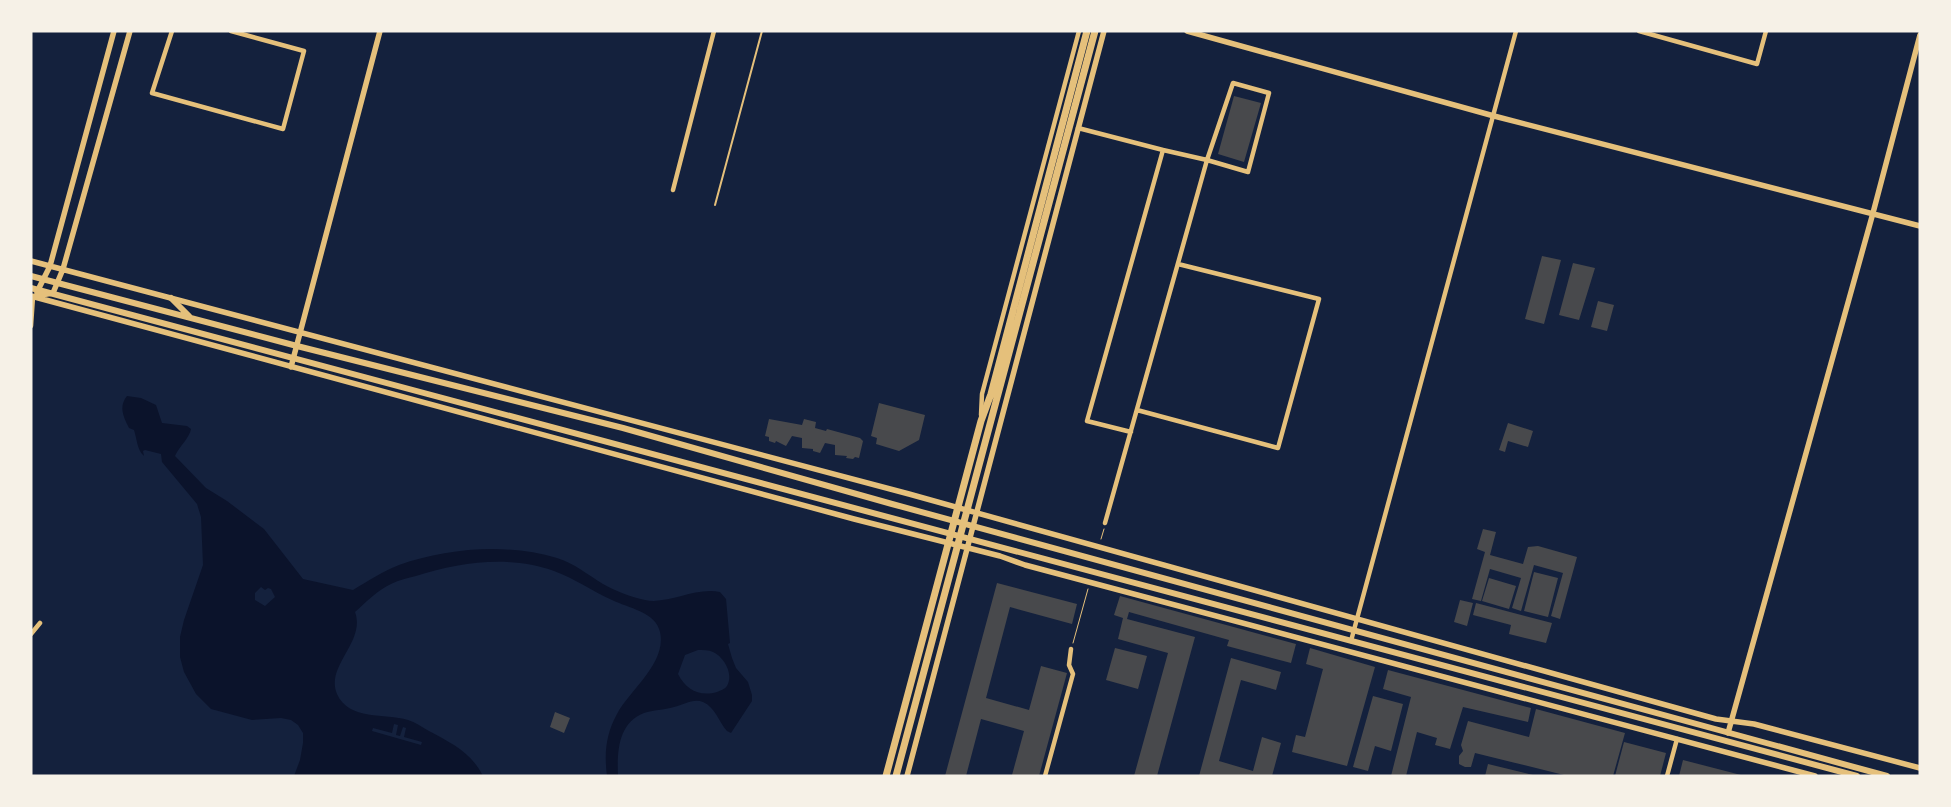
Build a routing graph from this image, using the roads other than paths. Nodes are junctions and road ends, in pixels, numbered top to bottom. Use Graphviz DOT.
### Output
graph roads {
  1 [pos="114,31"];
  2 [pos="130,31"];
  3 [pos="172,31"];
  4 [pos="231,31"];
  5 [pos="380,31"];
  6 [pos="714,31"];
  7 [pos="762,31"];
  8 [pos="1079,31"];
  9 [pos="1086,31"];
  10 [pos="1095,31"];
  11 [pos="1104,31"];
  12 [pos="1187,31"];
  13 [pos="1516,31"];
  14 [pos="1639,31"];
  15 [pos="1766,31"];
  16 [pos="1920,35"];
  17 [pos="1494,116"];
  18 [pos="1078,128"];
  19 [pos="1163,150"];
  20 [pos="1207,160"];
  21 [pos="673,190"];
  22 [pos="715,205"];
  23 [pos="1872,213"];
  24 [pos="1920,226"];
  25 [pos="31,261"];
  26 [pos="1178,264"];
  27 [pos="50,266"];
  28 [pos="63,269"];
  29 [pos="31,276"];
  30 [pos="44,279"];
  31 [pos="56,282"];
  32 [pos="31,288"];
  33 [pos="39,290"];
  34 [pos="53,293"];
  35 [pos="32,296"];
  36 [pos="171,298"];
  37 [pos="189,317"];
  38 [pos="31,326"];
  39 [pos="300,332"];
  40 [pos="297,346"];
  41 [pos="294,356"];
  42 [pos="291,367"];
  43 [pos="1137,410"];
  44 [pos="981,421"];
  45 [pos="1131,432"];
  46 [pos="958,507"];
  47 [pos="968,510"];
  48 [pos="976,512"];
  49 [pos="954,521"];
  50 [pos="964,523"];
  51 [pos="1105,523"];
  52 [pos="973,525"];
  53 [pos="950,533"];
  54 [pos="960,535"];
  55 [pos="970,538"];
  56 [pos="948,542"];
  57 [pos="957,544"];
  58 [pos="968,547"];
  59 [pos="1357,619"];
  60 [pos="40,623"];
  61 [pos="1354,630"];
  62 [pos="31,634"];
  63 [pos="1351,641"];
  64 [pos="1071,650"];
  65 [pos="1732,721"];
  66 [pos="1728,733"];
  67 [pos="1677,739"];
  68 [pos="1920,768"];
  69 [pos="886,776"];
  70 [pos="896,776"];
  71 [pos="907,776"];
  72 [pos="1045,776"];
  73 [pos="1667,776"];
  74 [pos="1815,776"];
  75 [pos="1857,776"];
  76 [pos="1887,776"];
  1 -- 27 [label="street"];
  2 -- 28 [label="street"];
  3 -- 4 [label="street"];
  5 -- 39 [label="street"];
  6 -- 21 [label="street"];
  7 -- 22 [label="lane"];
  8 -- 44 [label="street"];
  9 -- 44 [label="main road"];
  10 -- 47 [label="main road"];
  11 -- 18 [label="street"];
  12 -- 17 [label="street"];
  13 -- 17 [label="street"];
  14 -- 15 [label="street"];
  16 -- 23 [label="street"];
  17 -- 23 [label="street"];
  17 -- 59 [label="street"];
  18 -- 19 [label="street"];
  18 -- 48 [label="street"];
  19 -- 20 [label="street"];
  19 -- 45 [label="street"];
  20 -- 20 [label="street"];
  20 -- 26 [label="street"];
  23 -- 24 [label="street"];
  23 -- 65 [label="street"];
  25 -- 27 [label="street"];
  26 -- 43 [label="street"];
  26 -- 43 [label="street"];
  27 -- 28 [label="street"];
  27 -- 30 [label="street"];
  28 -- 31 [label="street"];
  28 -- 36 [label="street"];
  29 -- 30 [label="main road"];
  30 -- 31 [label="main road"];
  30 -- 33 [label="street"];
  31 -- 34 [label="street"];
  31 -- 37 [label="main road"];
  32 -- 33 [label="main road"];
  33 -- 34 [label="main road"];
  33 -- 35 [label="street"];
  34 -- 35 [label="street"];
  34 -- 41 [label="main road"];
  35 -- 38 [label="street"];
  35 -- 42 [label="street"];
  36 -- 37 [label="main road"];
  36 -- 39 [label="street"];
  37 -- 40 [label="main road"];
  39 -- 40 [label="street"];
  39 -- 46 [label="street"];
  40 -- 41 [label="street"];
  40 -- 49 [label="main road"];
  41 -- 42 [label="street"];
  41 -- 53 [label="main road"];
  42 -- 56 [label="street"];
  43 -- 45 [label="street"];
  44 -- 46 [label="main road"];
  45 -- 51 [label="street"];
  46 -- 47 [label="street"];
  46 -- 49 [label="main road"];
  47 -- 48 [label="street"];
  47 -- 50 [label="main road"];
  48 -- 52 [label="street"];
  48 -- 59 [label="street"];
  49 -- 50 [label="main road"];
  49 -- 53 [label="main road"];
  50 -- 52 [label="main road"];
  50 -- 54 [label="main road"];
  52 -- 55 [label="street"];
  52 -- 61 [label="main road"];
  53 -- 54 [label="main road"];
  53 -- 56 [label="main road"];
  54 -- 55 [label="main road"];
  54 -- 57 [label="main road"];
  55 -- 58 [label="street"];
  55 -- 63 [label="main road"];
  56 -- 57 [label="street"];
  56 -- 69 [label="main road"];
  57 -- 58 [label="street"];
  57 -- 70 [label="main road"];
  58 -- 67 [label="street"];
  58 -- 71 [label="street"];
  59 -- 61 [label="street"];
  59 -- 65 [label="street"];
  60 -- 62 [label="street"];
  61 -- 63 [label="street"];
  61 -- 66 [label="main road"];
  63 -- 75 [label="main road"];
  64 -- 72 [label="street"];
  65 -- 66 [label="street"];
  65 -- 68 [label="street"];
  66 -- 76 [label="main road"];
  67 -- 73 [label="street"];
  67 -- 74 [label="street"];
}
